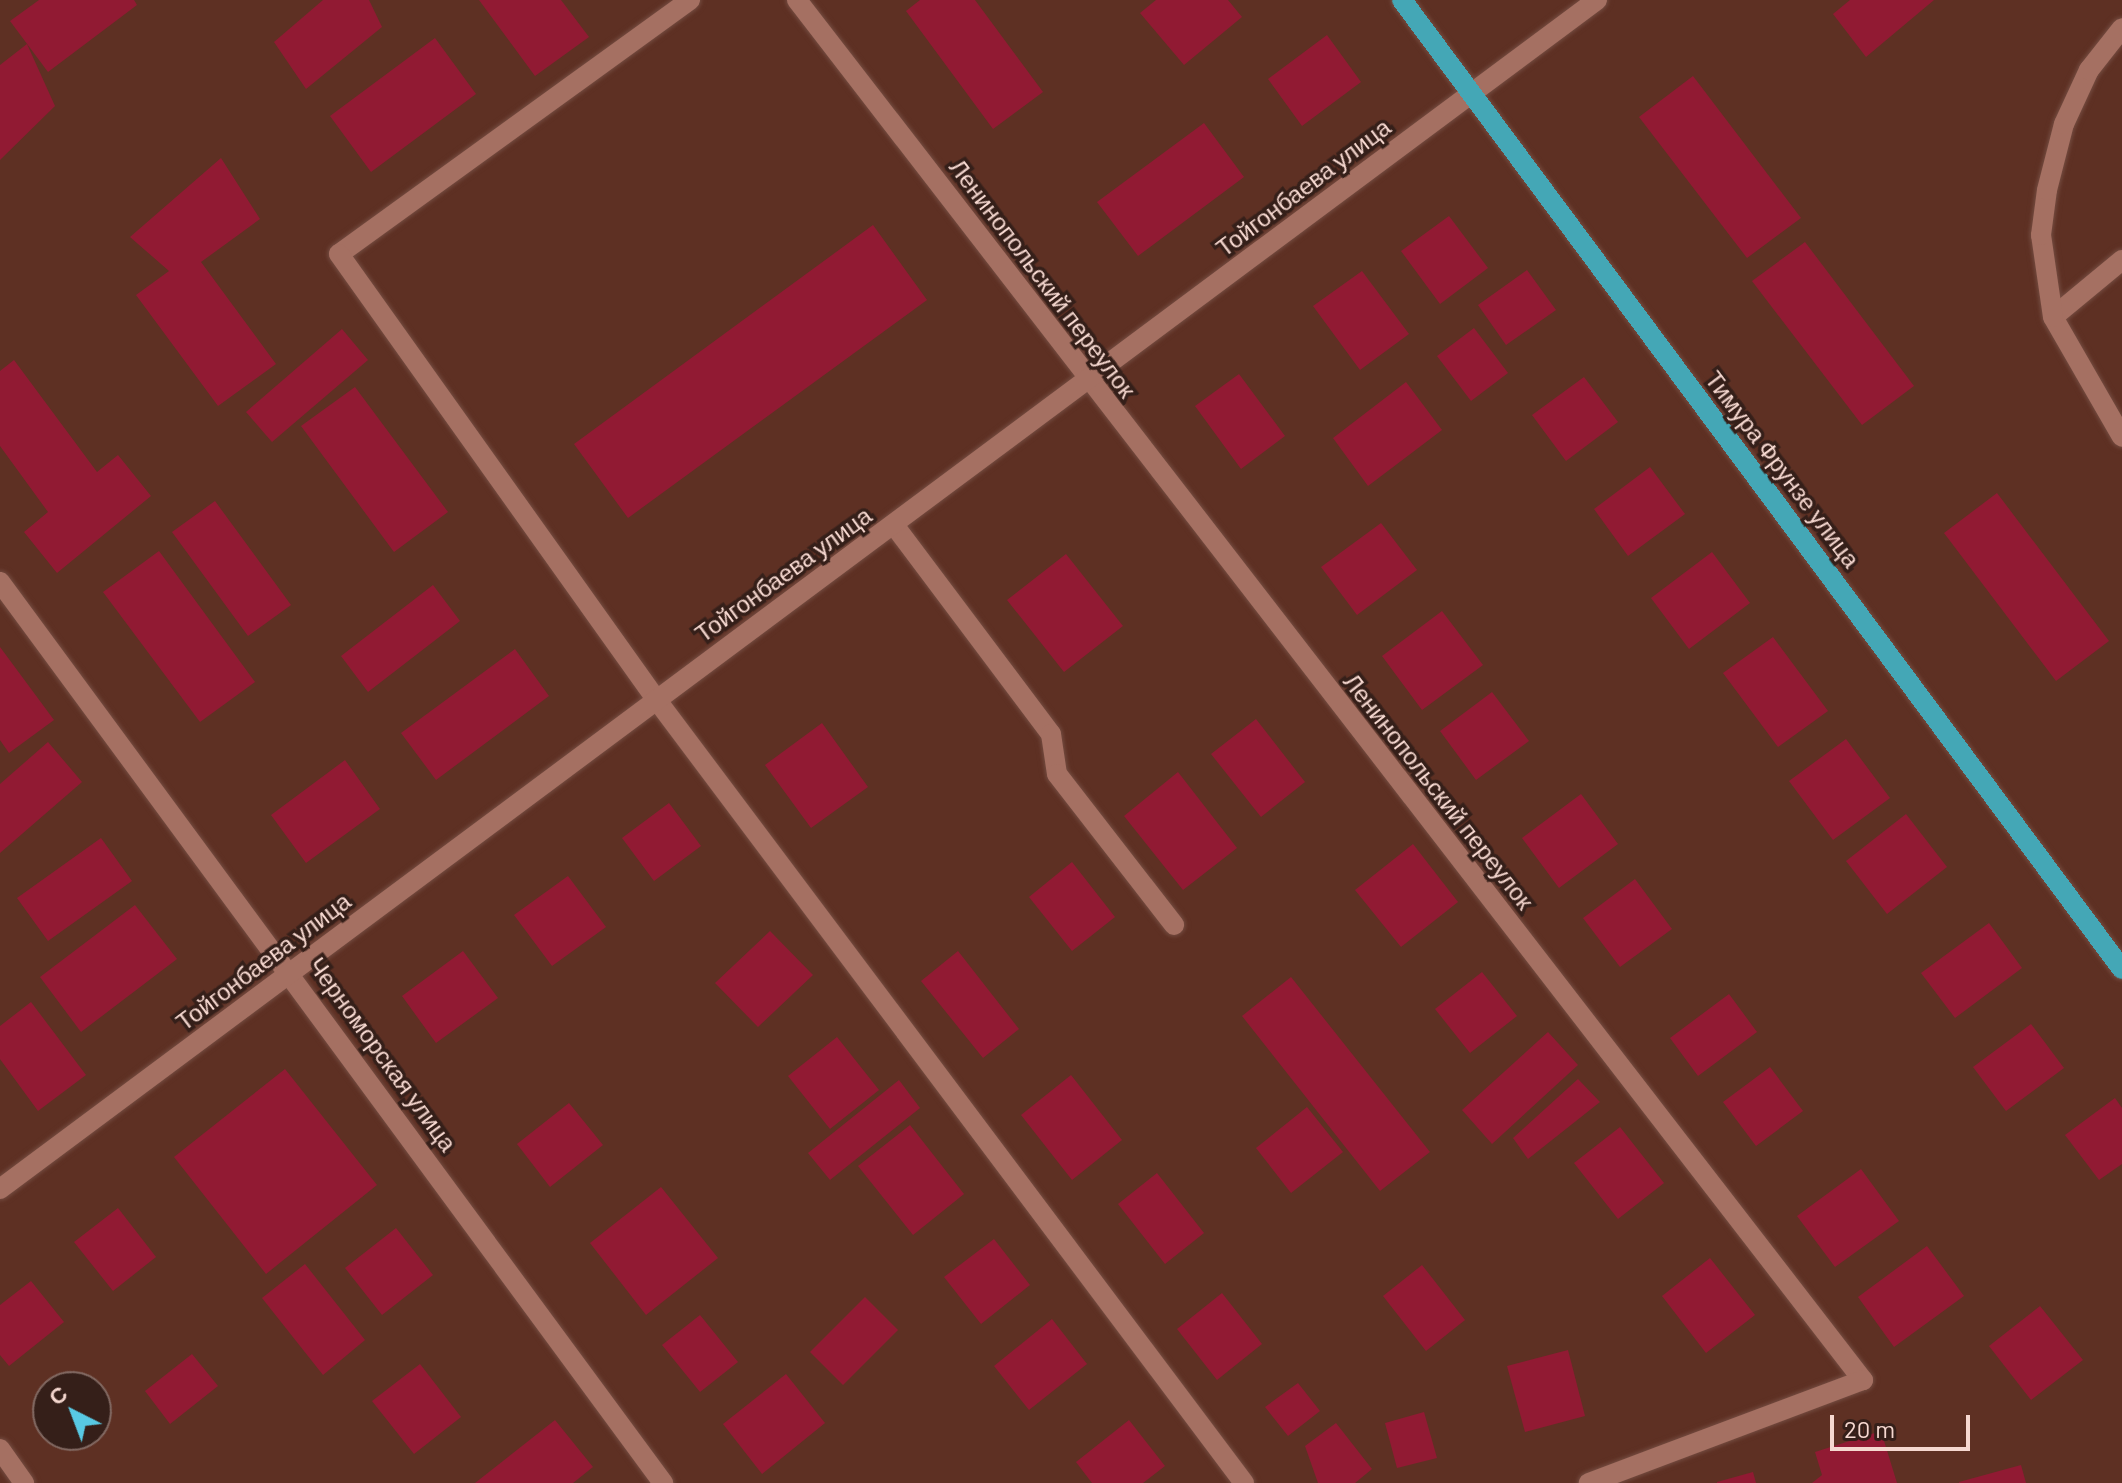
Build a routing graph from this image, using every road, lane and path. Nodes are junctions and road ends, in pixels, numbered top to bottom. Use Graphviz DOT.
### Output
graph roads {
  1 [pos="690,0"];
  2 [pos="797,0"];
  3 [pos="1402,0"];
  4 [pos="1597,0"];
  5 [pos="2122,28"];
  6 [pos="1472,94"];
  7 [pos="2122,260"];
  8 [pos="2053,317"];
  9 [pos="1087,380"];
  10 [pos="2122,437"];
  11 [pos="894,525"];
  12 [pos="0,582"];
  13 [pos="656,699"];
  14 [pos="1174,925"];
  15 [pos="2122,969"];
  16 [pos="292,972"];
  17 [pos="0,1189"];
  18 [pos="0,1449"];
  19 [pos="24,1483"];
  20 [pos="663,1483"];
  21 [pos="1244,1483"];
  22 [pos="1589,1483"];
  1 -- 13 [label="street"];
  2 -- 9 [label="street, Ленинопольский переулок"];
  3 -- 6 [label="main road, Тимура Фрунзе улица"];
  4 -- 6 [label="street, Тойгонбаева улица"];
  5 -- 8 [label="street"];
  6 -- 9 [label="street, Тойгонбаева улица"];
  6 -- 15 [label="main road, Тимура Фрунзе улица"];
  7 -- 8 [label="street"];
  8 -- 10 [label="street"];
  9 -- 11 [label="street, Тойгонбаева улица"];
  9 -- 22 [label="street, Ленинопольский переулок"];
  11 -- 13 [label="street, Тойгонбаева улица"];
  11 -- 14 [label="street"];
  12 -- 16 [label="street, Черноморская улица"];
  13 -- 16 [label="street, Тойгонбаева улица"];
  13 -- 21 [label="street"];
  16 -- 17 [label="street, Тойгонбаева улица"];
  16 -- 20 [label="street, Черноморская улица"];
  18 -- 19 [label="street"];
}
